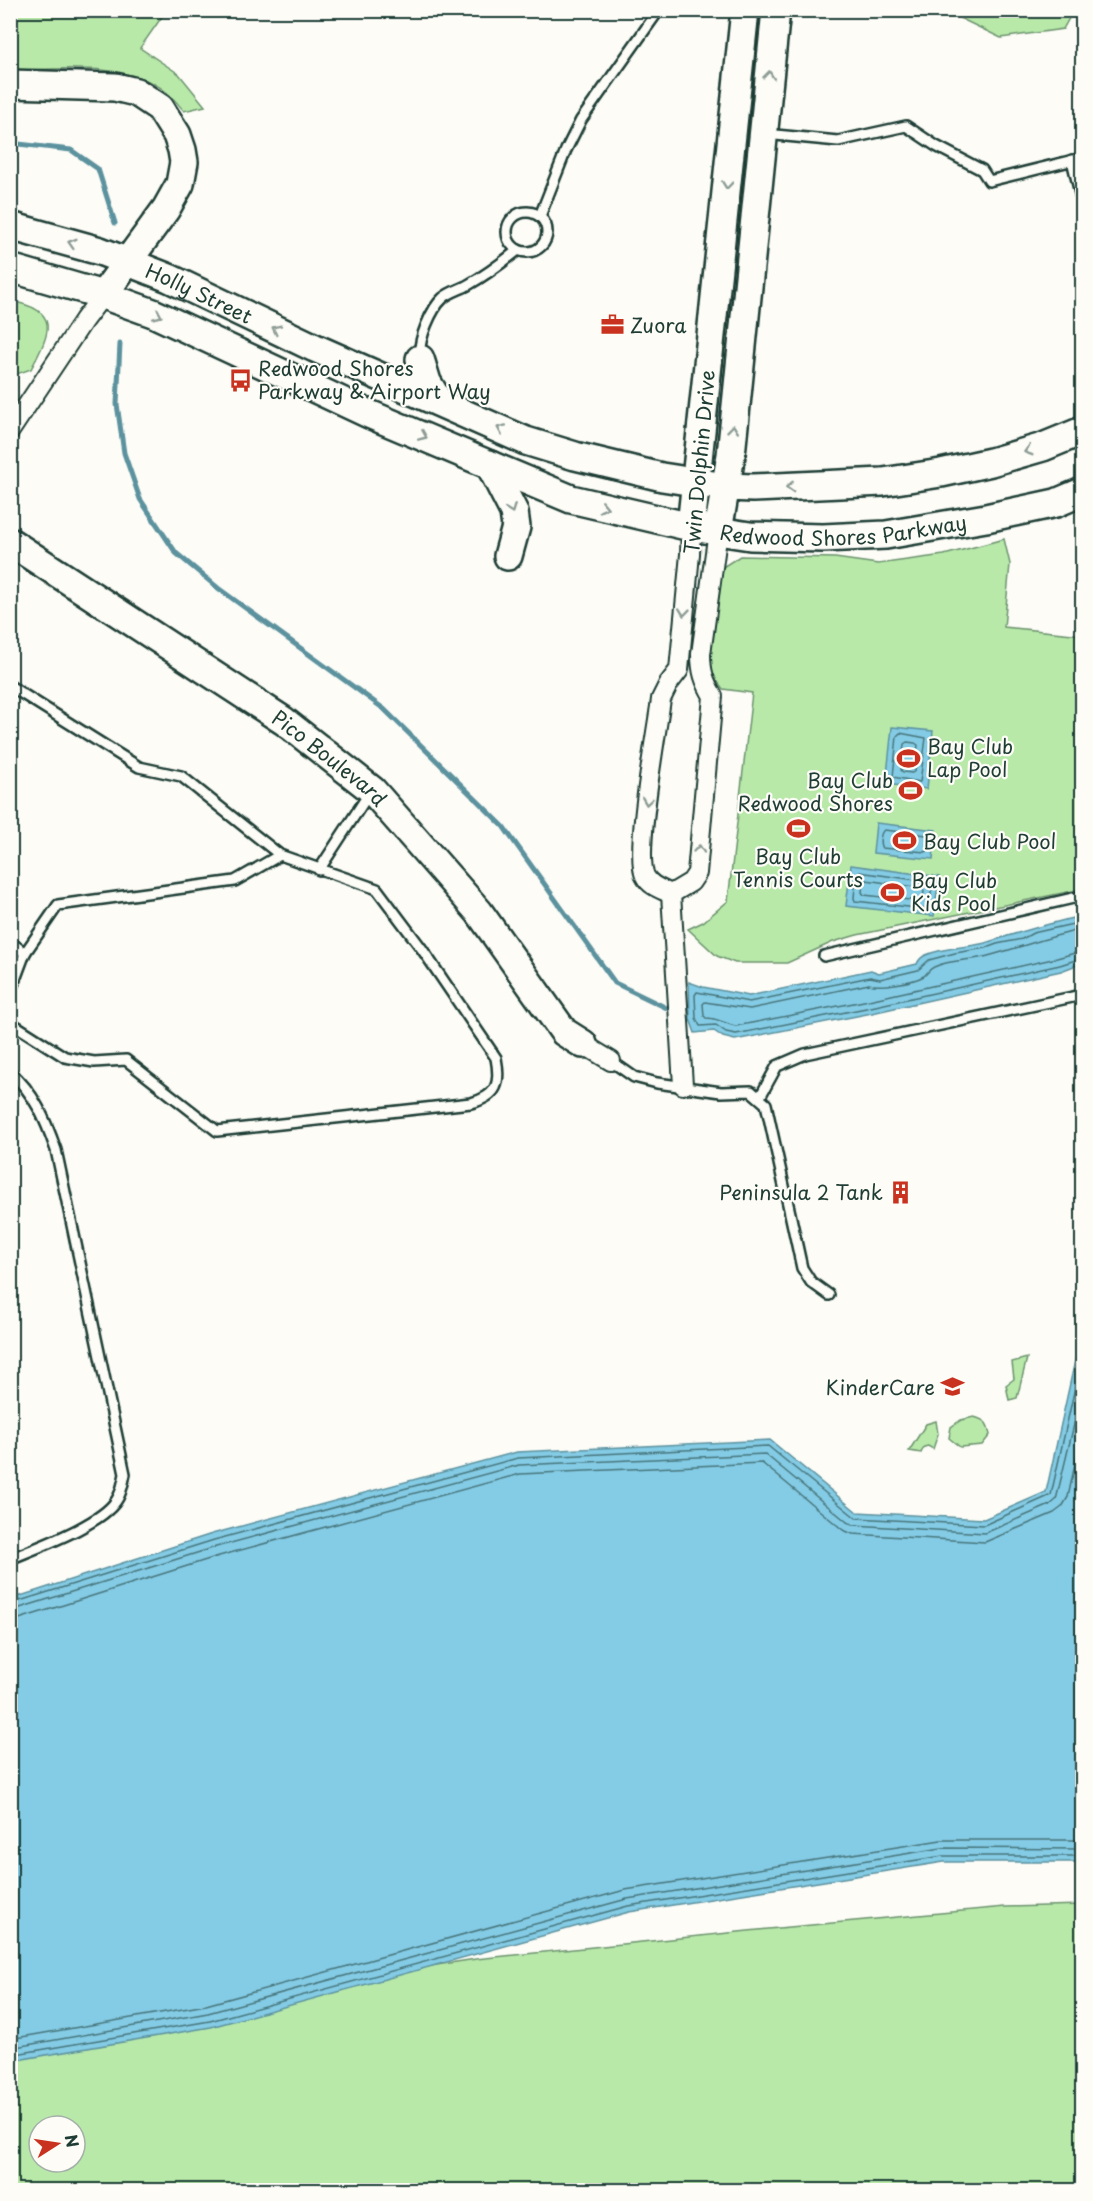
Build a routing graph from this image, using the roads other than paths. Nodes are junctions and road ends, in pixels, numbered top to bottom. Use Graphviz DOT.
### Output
graph roads {
  1 [pos="659,10"];
  2 [pos="745,10"];
  3 [pos="776,10"];
  4 [pos="10,84"];
  5 [pos="763,134"];
  6 [pos="1083,158"];
  7 [pos="1072,160"];
  8 [pos="1083,202"];
  9 [pos="540,216"];
  10 [pos="10,226"];
  11 [pos="518,250"];
  12 [pos="128,261"];
  13 [pos="10,268"];
  14 [pos="103,295"];
  15 [pos="420,359"];
  16 [pos="382,376"];
  17 [pos="439,402"];
  18 [pos="369,414"];
  19 [pos="10,431"];
  20 [pos="1083,431"];
  21 [pos="490,465"];
  22 [pos="694,482"];
  23 [pos="726,487"];
  24 [pos="1083,492"];
  25 [pos="691,527"];
  26 [pos="718,531"];
  27 [pos="10,542"];
  28 [pos="508,556"];
  29 [pos="10,686"];
  30 [pos="372,790"];
  31 [pos="280,855"];
  32 [pos="319,870"];
  33 [pos="671,894"];
  34 [pos="1083,896"];
  35 [pos="10,942"];
  36 [pos="25,953"];
  37 [pos="824,956"];
  38 [pos="10,993"];
  39 [pos="1083,994"];
  40 [pos="10,1022"];
  41 [pos="583,1044"];
  42 [pos="611,1061"];
  43 [pos="10,1072"];
  44 [pos="683,1085"];
  45 [pos="760,1097"];
  46 [pos="829,1295"];
  47 [pos="10,1559"];
  1 -- 9 [label="lane"];
  2 -- 22 [label="main road, Twin Dolphin Drive, one-way"];
  5 -- 3 [label="main road, Twin Dolphin Drive, one-way"];
  4 -- 12 [label="main road"];
  5 -- 7 [label="lane"];
  23 -- 5 [label="main road, Twin Dolphin Drive, one-way"];
  6 -- 7 [label="lane"];
  7 -- 8 [label="lane"];
  9 -- 11 [label="lane"];
  9 -- 11 [label="lane"];
  12 -- 10 [label="main road, Holly Street, one-way"];
  11 -- 15 [label="lane"];
  12 -- 14 [label="main road"];
  16 -- 12 [label="main road, Holly Street, one-way"];
  13 -- 14 [label="main road, Holly Street"];
  14 -- 18 [label="main road, Holly Street, one-way"];
  14 -- 19 [label="street"];
  15 -- 17 [label="main road"];
  16 -- 17 [label="main road, Redwood Shores Parkway"];
  22 -- 17 [label="main road, Redwood Shores Parkway, one-way"];
  18 -- 21 [label="main road, Redwood Shores Parkway, one-way"];
  20 -- 23 [label="main road, Redwood Shores Parkway, one-way"];
  21 -- 25 [label="main road, Redwood Shores Parkway, one-way"];
  21 -- 28 [label="main road, one-way"];
  22 -- 23 [label="main road, Redwood Shores Parkway"];
  22 -- 25 [label="main road, Twin Dolphin Drive"];
  23 -- 26 [label="main road, Twin Dolphin Drive"];
  24 -- 26 [label="main road, Redwood Shores Parkway"];
  25 -- 26 [label="main road, Redwood Shores Parkway"];
  25 -- 33 [label="street, Twin Dolphin Drive, one-way"];
  33 -- 26 [label="street, Twin Dolphin Drive, one-way"];
  27 -- 30 [label="main road, Pico Boulevard"];
  29 -- 31 [label="lane"];
  30 -- 32 [label="lane"];
  30 -- 41 [label="main road, Pico Boulevard"];
  31 -- 32 [label="lane"];
  31 -- 36 [label="lane"];
  32 -- 40 [label="lane"];
  33 -- 44 [label="street"];
  34 -- 37 [label="lane"];
  35 -- 36 [label="lane"];
  36 -- 38 [label="lane"];
  39 -- 45 [label="lane"];
  41 -- 42 [label="street"];
  42 -- 44 [label="lane"];
  43 -- 47 [label="lane"];
  44 -- 45 [label="lane"];
  45 -- 46 [label="lane"];
}
